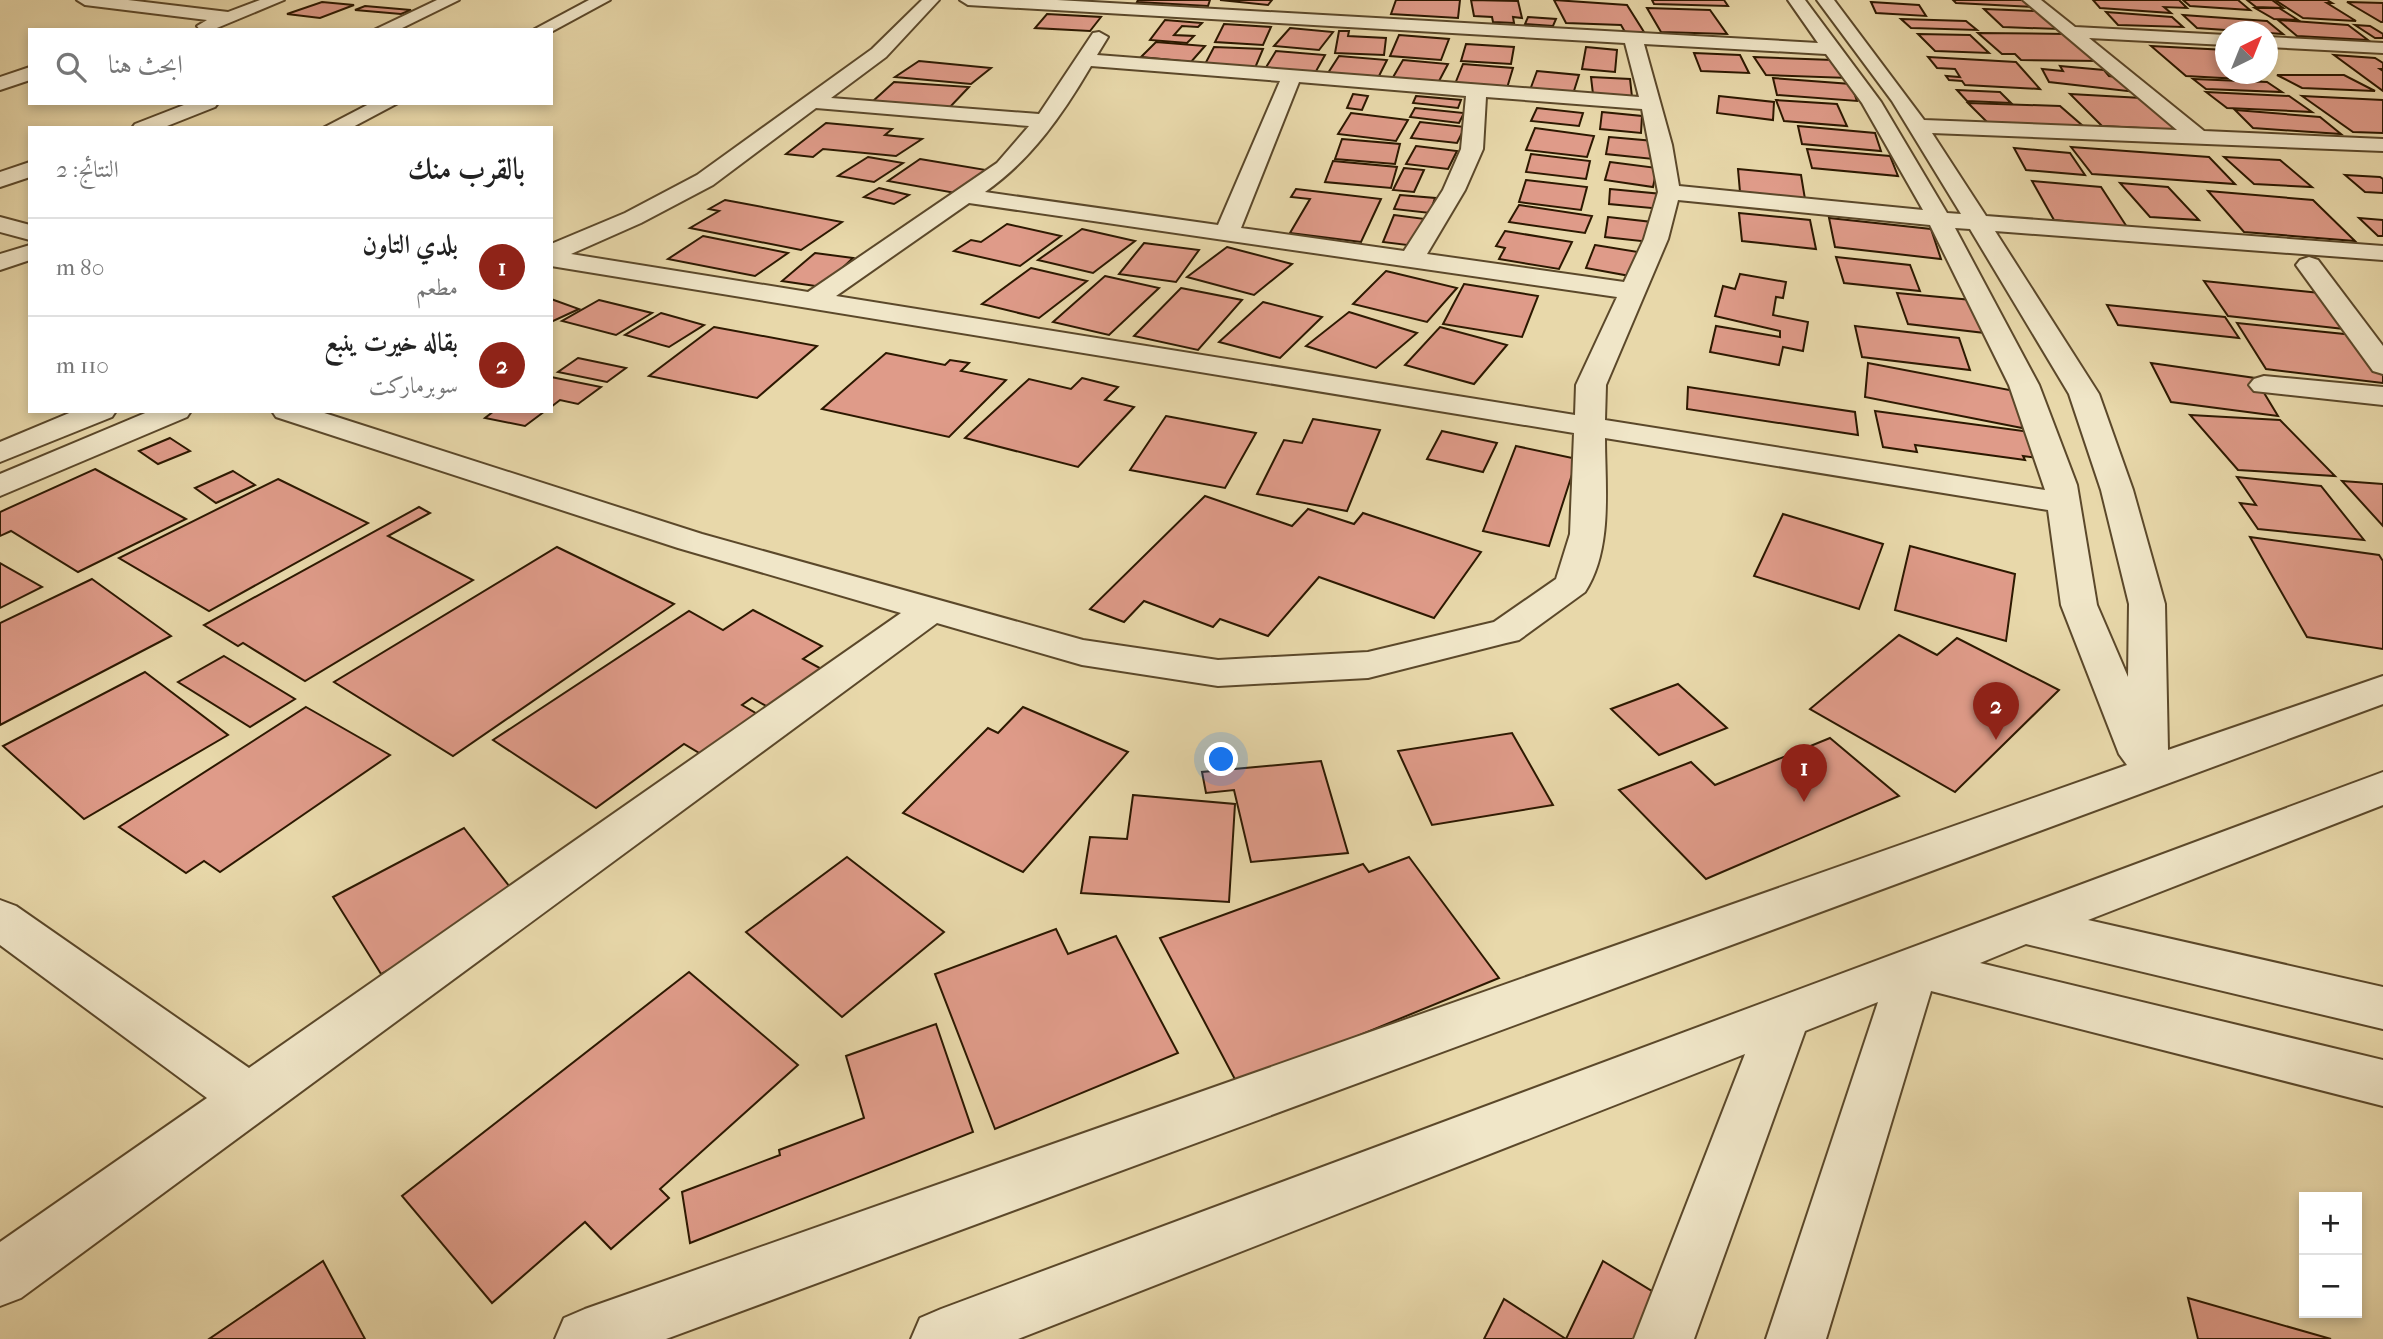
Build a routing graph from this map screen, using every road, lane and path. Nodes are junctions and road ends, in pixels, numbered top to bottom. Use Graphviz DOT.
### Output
graph roads {
  1 [pos="85,0"];
  2 [pos="276,0"];
  3 [pos="452,0"];
  4 [pos="602,0"];
  5 [pos="931,0"];
  6 [pos="968,0"];
  7 [pos="1796,0"];
  8 [pos="1825,0"];
  9 [pos="2031,0"];
  10 [pos="234,7"];
  11 [pos="1117,8"];
  12 [pos="200,15"];
  13 [pos="168,26"];
  14 [pos="388,28"];
  15 [pos="546,28"];
  16 [pos="2069,32"];
  17 [pos="1633,38"];
  18 [pos="2215,39"];
  19 [pos="2278,43"];
  20 [pos="2383,48"];
  21 [pos="1832,49"];
  22 [pos="1086,60"];
  23 [pos="28,74"];
  24 [pos="1292,76"];
  25 [pos="0,83"];
  26 [pos="28,89"];
  27 [pos="1476,91"];
  28 [pos="0,98"];
  29 [pos="811,102"];
  30 [pos="1650,104"];
  31 [pos="203,105"];
  32 [pos="384,105"];
  33 [pos="1044,121"];
  34 [pos="147,126"];
  35 [pos="337,126"];
  36 [pos="1918,126"];
  37 [pos="2198,137"];
  38 [pos="2383,145"];
  39 [pos="28,170"];
  40 [pos="0,180"];
  41 [pos="1669,192"];
  42 [pos="965,196"];
  43 [pos="1938,218"];
  44 [pos="0,224"];
  45 [pos="1984,230"];
  46 [pos="28,232"];
  47 [pos="1227,233"];
  48 [pos="553,252"];
  49 [pos="28,253"];
  50 [pos="2383,253"];
  51 [pos="553,258"];
  52 [pos="1411,260"];
  53 [pos="0,262"];
  54 [pos="2309,265"];
  55 [pos="2383,271"];
  56 [pos="1633,291"];
  57 [pos="812,301"];
  58 [pos="2383,365"];
  59 [pos="2264,385"];
  60 [pos="2383,396"];
  61 [pos="96,413"];
  62 [pos="171,413"];
  63 [pos="293,413"];
  64 [pos="1589,426"];
  65 [pos="0,453"];
  66 [pos="0,486"];
  67 [pos="2064,503"];
  68 [pos="930,610"];
  69 [pos="2383,689"];
  70 [pos="2148,774"];
  71 [pos="2383,788"];
  72 [pos="0,919"];
  73 [pos="2025,925"];
  74 [pos="1914,967"];
  75 [pos="2383,1008"];
  76 [pos="1785,1017"];
  77 [pos="2383,1083"];
  78 [pos="249,1098"];
  79 [pos="0,1277"];
  80 [pos="585,1339"];
  81 [pos="941,1339"];
  82 [pos="1664,1339"];
  83 [pos="1796,1339"];
  1 -- 12 [label="street"];
  2 -- 10 [label="street"];
  3 -- 14 [label="street"];
  4 -- 15 [label="street"];
  5 -- 29 [label="street"];
  6 -- 11 [label="street"];
  7 -- 21 [label="street"];
  8 -- 36 [label="street"];
  9 -- 16 [label="street"];
  10 -- 12 [label="street"];
  11 -- 17 [label="street"];
  11 -- 22 [label="street"];
  12 -- 13 [label="street"];
  16 -- 18 [label="street"];
  16 -- 37 [label="street"];
  17 -- 21 [label="street"];
  17 -- 30 [label="street"];
  19 -- 20 [label="street"];
  21 -- 43 [label="street"];
  22 -- 24 [label="street"];
  22 -- 33 [label="street"];
  23 -- 25 [label="street"];
  24 -- 27 [label="street"];
  24 -- 47 [label="street"];
  26 -- 28 [label="street"];
  27 -- 30 [label="street"];
  27 -- 52 [label="street"];
  29 -- 33 [label="street"];
  29 -- 48 [label="street"];
  30 -- 41 [label="street"];
  31 -- 34 [label="street"];
  32 -- 35 [label="street"];
  33 -- 42 [label="street"];
  36 -- 37 [label="street"];
  36 -- 45 [label="street"];
  37 -- 38 [label="street"];
  39 -- 40 [label="street"];
  41 -- 43 [label="street"];
  41 -- 56 [label="street"];
  42 -- 47 [label="street"];
  42 -- 57 [label="street"];
  43 -- 45 [label="street"];
  43 -- 67 [label="street"];
  44 -- 46 [label="street"];
  45 -- 50 [label="street"];
  45 -- 54 [label="street"];
  45 -- 70 [label="street"];
  47 -- 52 [label="street"];
  49 -- 53 [label="street"];
  51 -- 57 [label="street"];
  52 -- 56 [label="street"];
  54 -- 55 [label="street"];
  54 -- 58 [label="street"];
  56 -- 64 [label="street"];
  57 -- 64 [label="street"];
  59 -- 60 [label="street"];
  61 -- 65 [label="street"];
  62 -- 66 [label="street"];
  63 -- 68 [label="street"];
  64 -- 67 [label="street"];
  64 -- 68 [label="street"];
  67 -- 70 [label="street"];
  68 -- 78 [label="street"];
  69 -- 70 [label="street"];
  70 -- 80 [label="street"];
  71 -- 73 [label="street"];
  72 -- 78 [label="street"];
  73 -- 74 [label="street"];
  73 -- 75 [label="street"];
  74 -- 76 [label="street"];
  74 -- 77 [label="street"];
  74 -- 83 [label="street"];
  76 -- 81 [label="street"];
  76 -- 82 [label="street"];
  78 -- 79 [label="street"];
}
